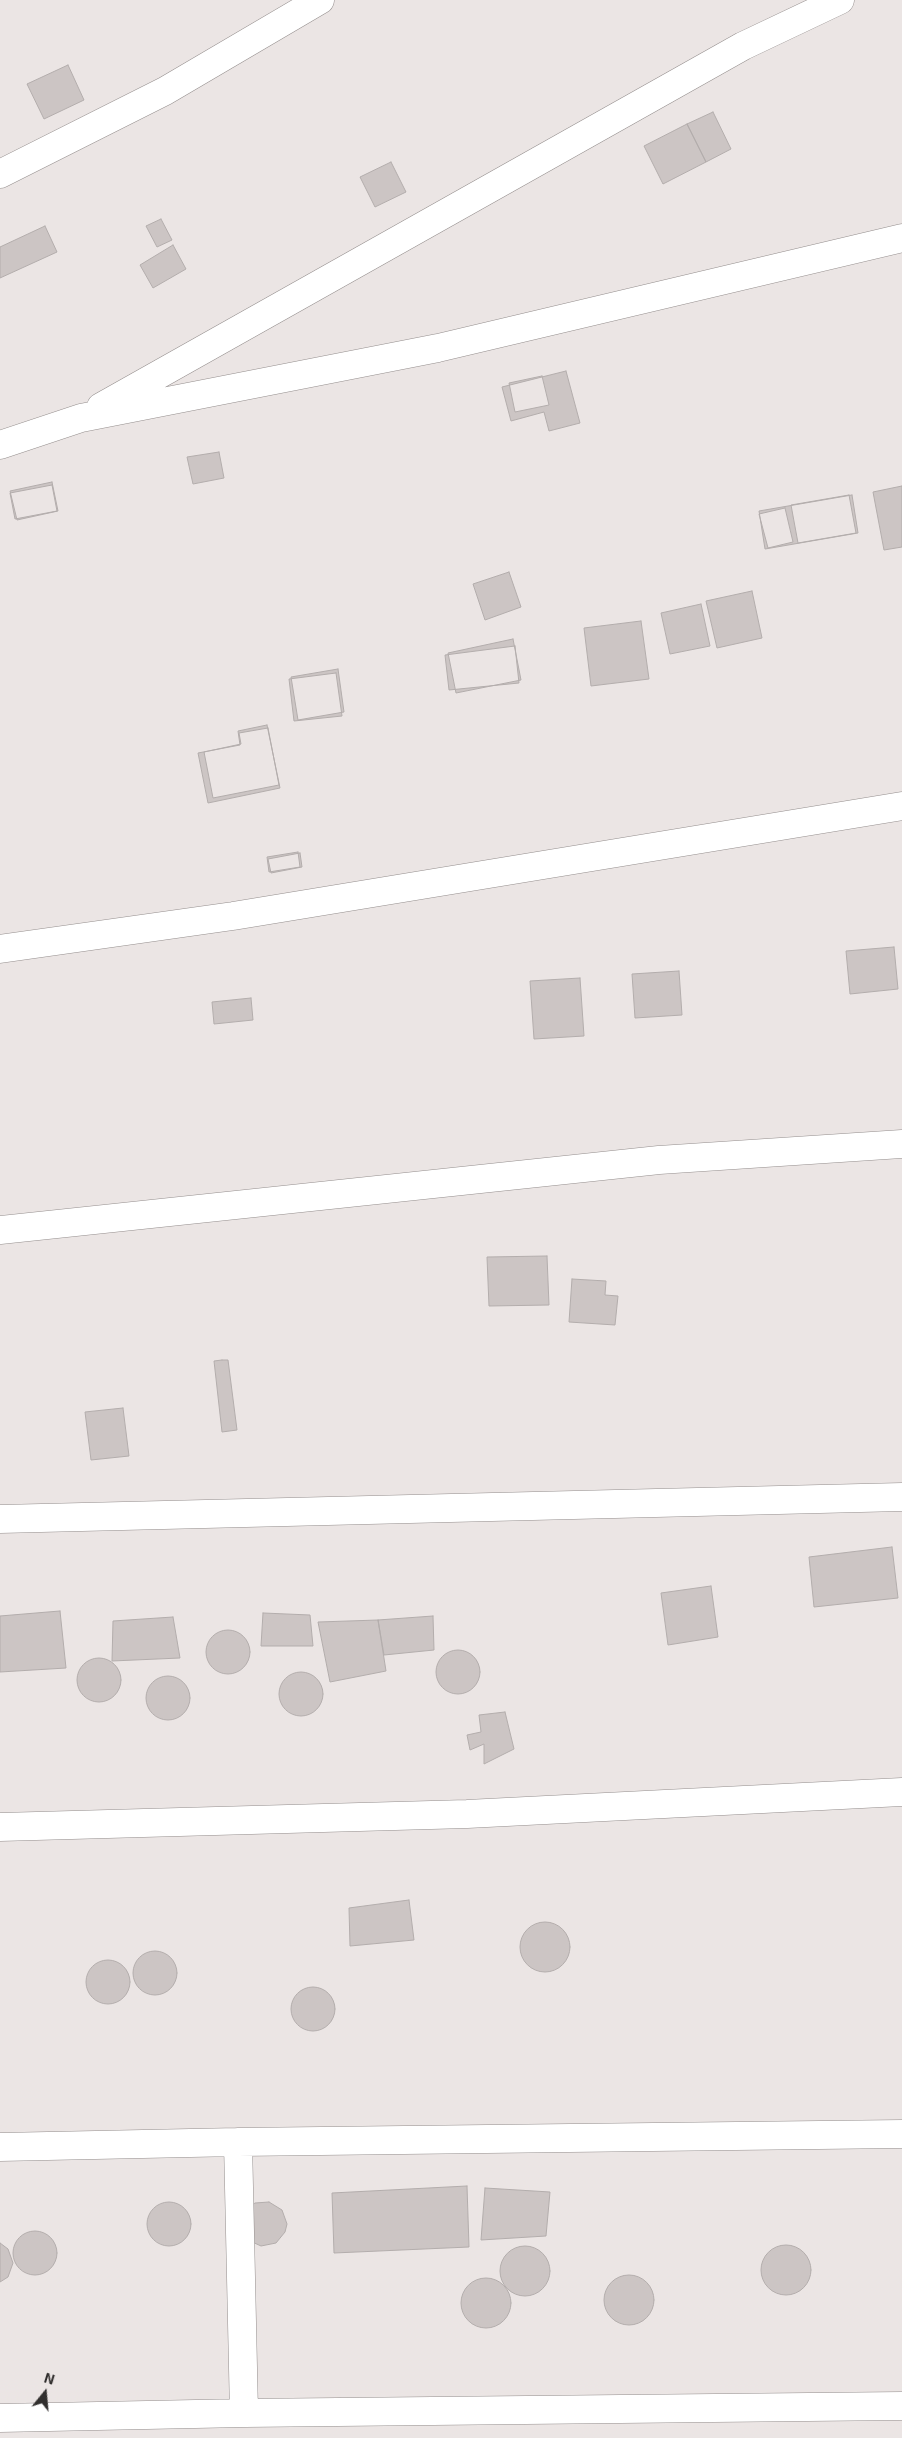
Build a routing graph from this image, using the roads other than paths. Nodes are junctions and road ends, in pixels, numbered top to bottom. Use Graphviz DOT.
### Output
graph roads {
  1 [pos="320,0"];
  2 [pos="840,0"];
  3 [pos="0,174"];
  4 [pos="902,238"];
  5 [pos="81,418"];
  6 [pos="0,444"];
  7 [pos="902,806"];
  8 [pos="0,949"];
  9 [pos="902,1144"];
  10 [pos="0,1230"];
  11 [pos="902,1498"];
  12 [pos="0,1519"];
  13 [pos="902,1792"];
  14 [pos="0,1827"];
  15 [pos="902,2134"];
  16 [pos="238,2142"];
  17 [pos="0,2147"];
  18 [pos="902,2406"];
  19 [pos="244,2413"];
  20 [pos="0,2418"];
  1 -- 3 [label="street"];
  2 -- 5 [label="street"];
  4 -- 5 [label="street"];
  5 -- 6 [label="street"];
  7 -- 8 [label="street"];
  9 -- 10 [label="street"];
  11 -- 12 [label="street"];
  13 -- 14 [label="street"];
  15 -- 16 [label="street"];
  16 -- 17 [label="street"];
  16 -- 19 [label="street"];
  18 -- 19 [label="street"];
  19 -- 20 [label="street"];
}
